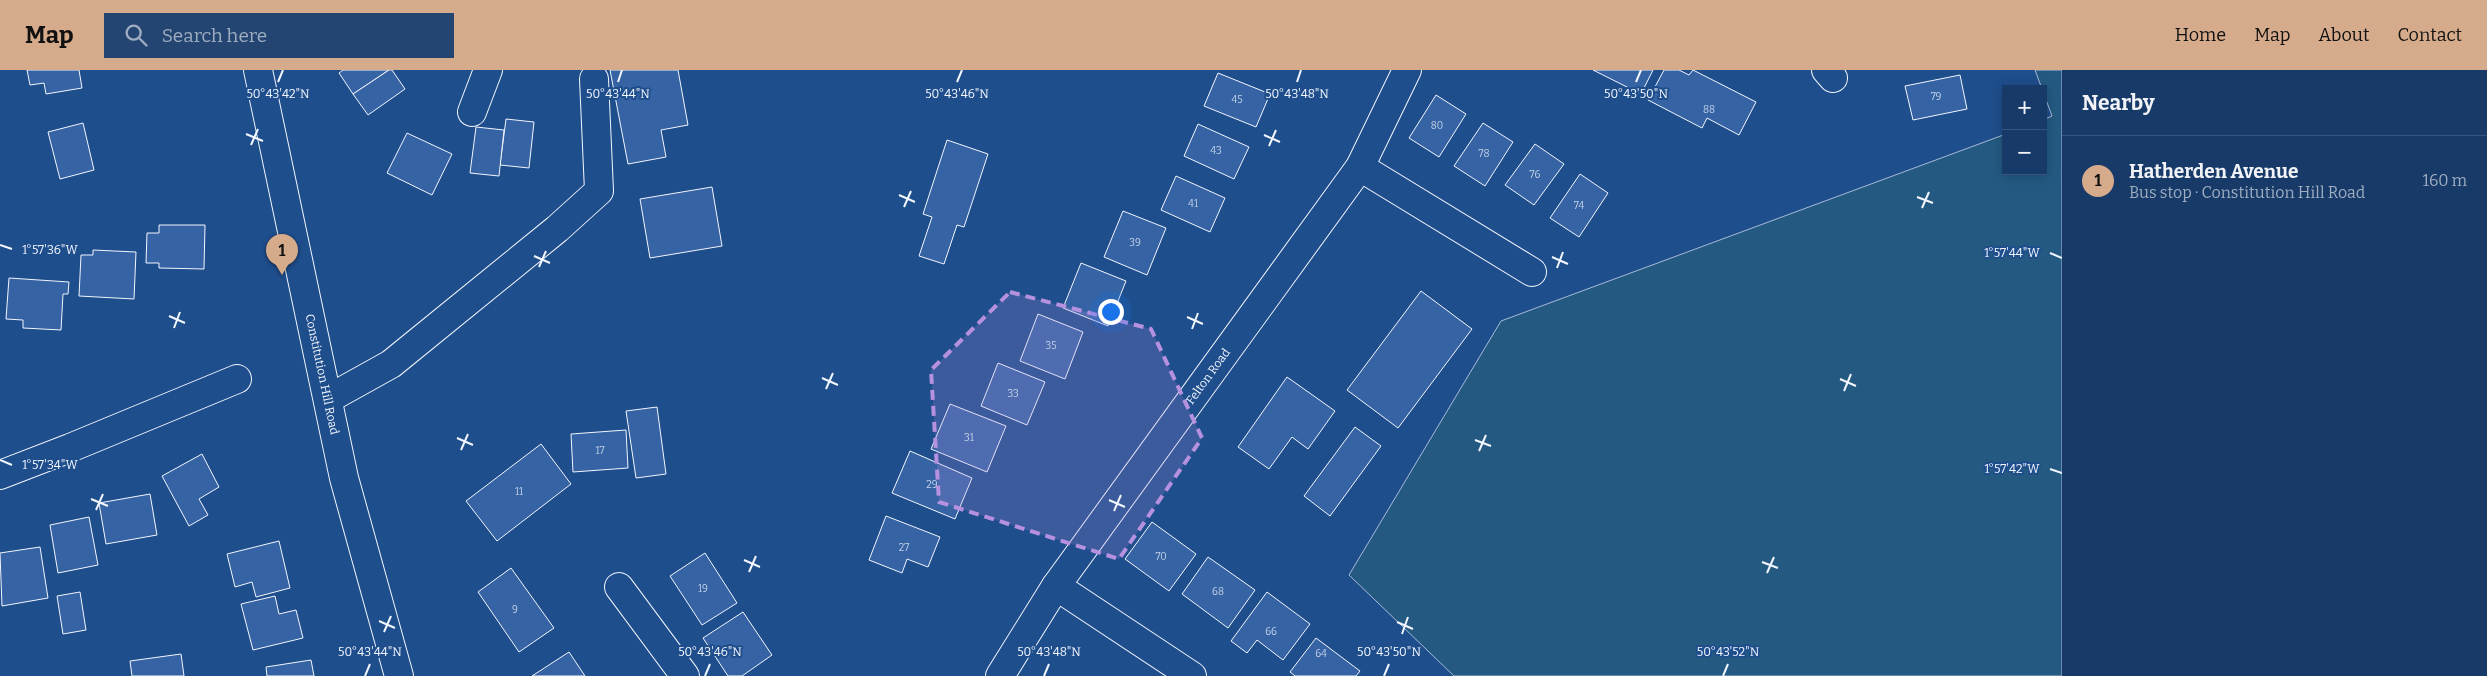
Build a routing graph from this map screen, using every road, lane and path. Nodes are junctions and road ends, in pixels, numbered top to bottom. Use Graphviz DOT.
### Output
graph roads {
  1 [pos="258,70"];
  2 [pos="488,70"];
  3 [pos="1406,70"];
  4 [pos="594,79"];
  5 [pos="472,112"];
  6 [pos="1360,167"];
  7 [pos="1532,272"];
  8 [pos="237,379"];
  9 [pos="328,399"];
  10 [pos="0,475"];
  11 [pos="1056,586"];
  12 [pos="619,587"];
  13 [pos="399,676"];
  14 [pos="685,676"];
  15 [pos="1000,676"];
  16 [pos="1192,676"];
  1 -- 9 [label="street, Constitution Hill Road"];
  2 -- 5 [label="street"];
  3 -- 6 [label="street, Felton Road"];
  4 -- 9 [label="street"];
  6 -- 7 [label="street"];
  6 -- 11 [label="street, Felton Road"];
  8 -- 10 [label="street"];
  9 -- 13 [label="street, Constitution Hill Road"];
  11 -- 15 [label="street, Felton Road"];
  11 -- 16 [label="street"];
  12 -- 14 [label="street"];
}
